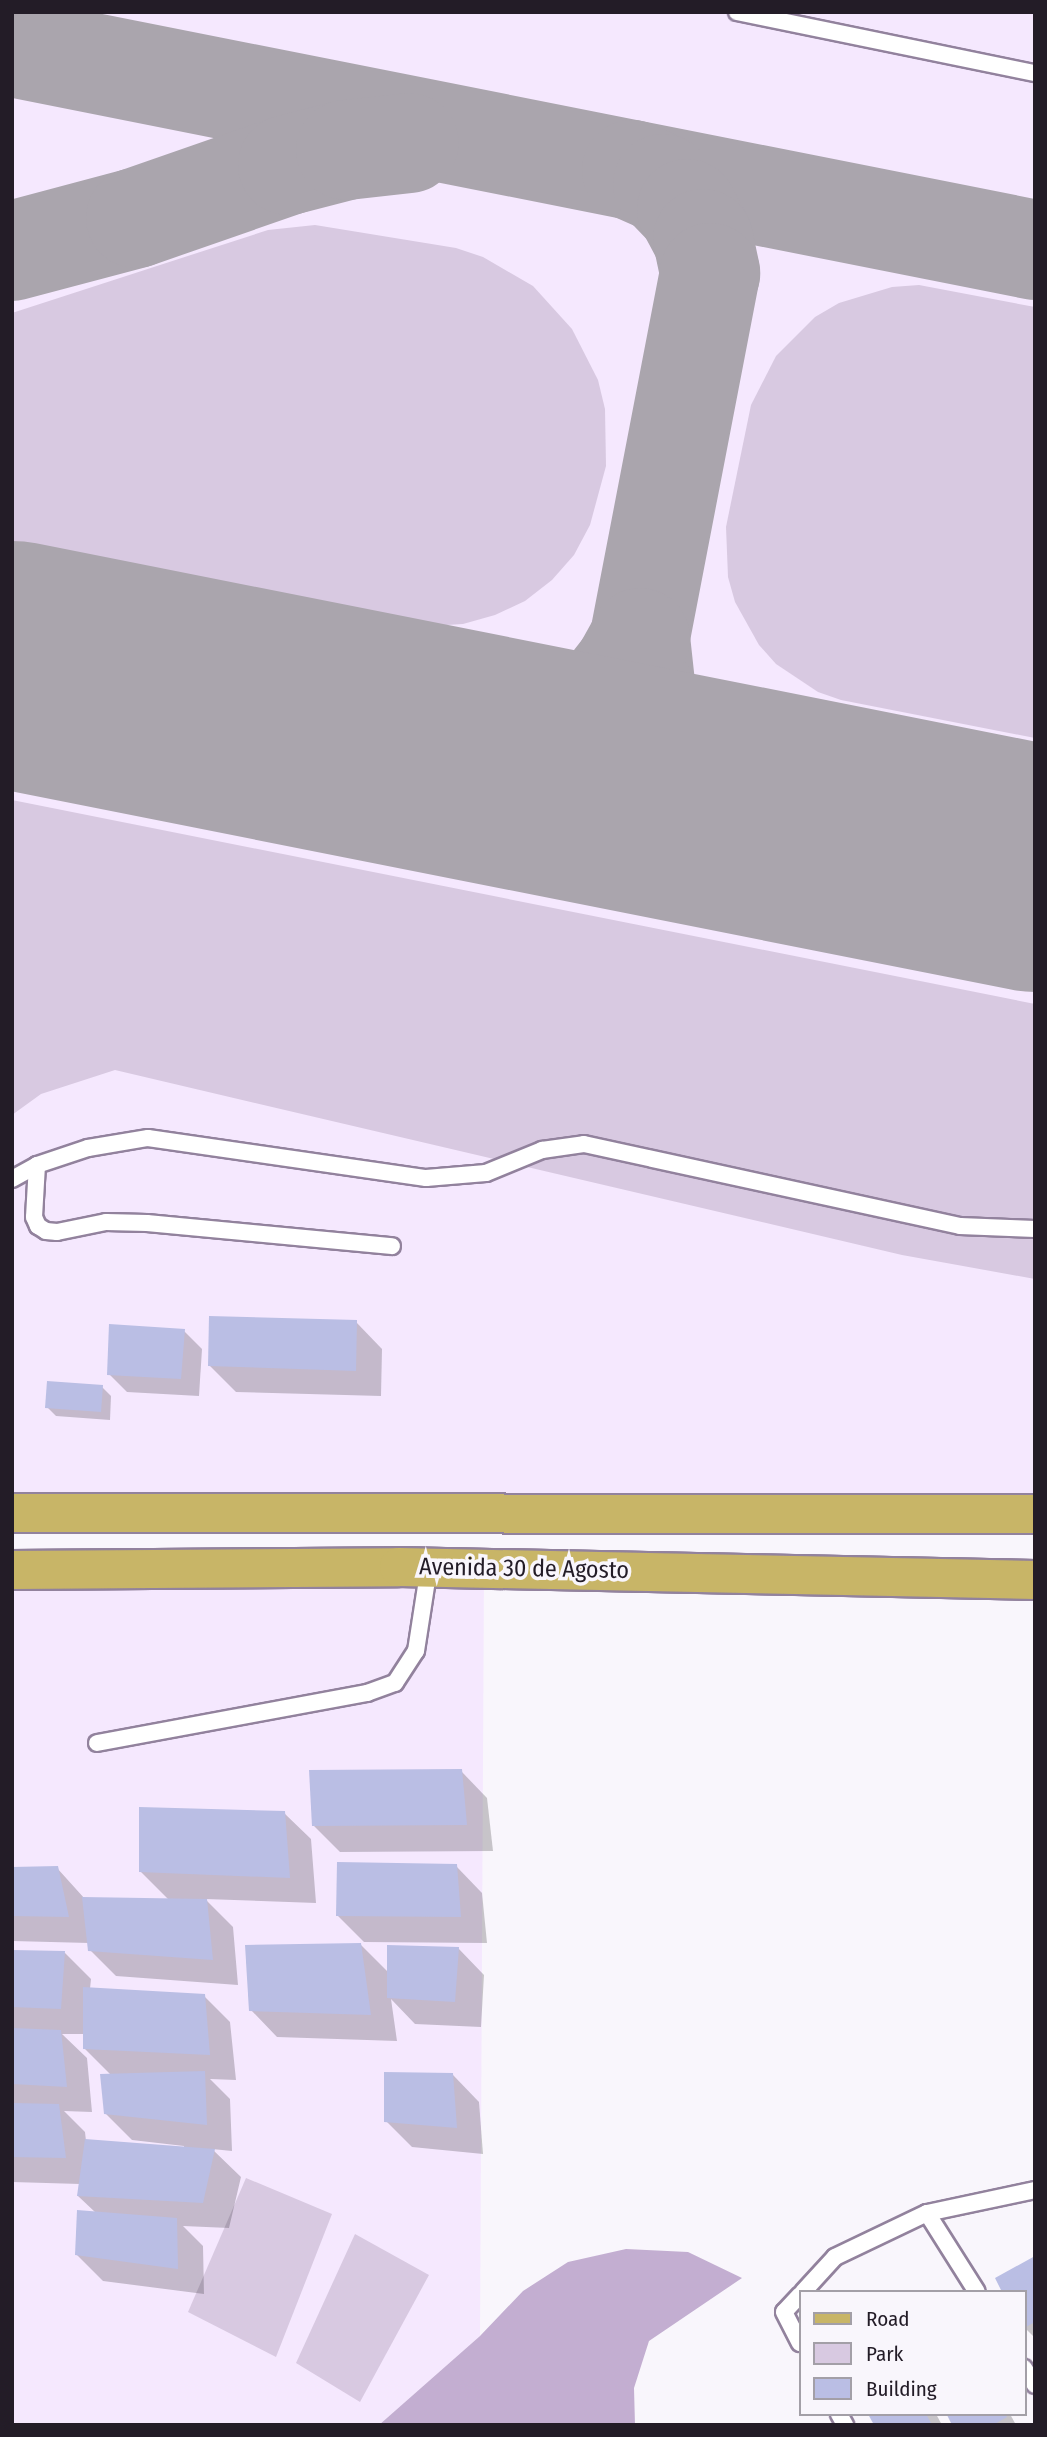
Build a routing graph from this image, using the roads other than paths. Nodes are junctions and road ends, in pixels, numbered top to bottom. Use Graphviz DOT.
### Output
graph roads {
  1 [pos="737,12"];
  2 [pos="1035,73"];
  3 [pos="37,1165"];
  4 [pos="12,1179"];
  5 [pos="1035,1230"];
  6 [pos="392,1246"];
  7 [pos="12,1513"];
  8 [pos="1035,1514"];
  9 [pos="429,1567"];
  10 [pos="12,1570"];
  11 [pos="1035,1580"];
  12 [pos="97,1742"];
  13 [pos="1035,2190"];
  14 [pos="927,2213"];
  15 [pos="805,2290"];
  16 [pos="976,2290"];
  17 [pos="799,2296"];
  18 [pos="799,2341"];
  1 -- 2 [label="lane"];
  3 -- 4 [label="lane"];
  3 -- 5 [label="lane"];
  3 -- 6 [label="lane"];
  7 -- 8 [label="main road"];
  9 -- 10 [label="main road, Avenida 30 de Agosto"];
  9 -- 11 [label="main road, Avenida 30 de Agosto"];
  9 -- 12 [label="lane"];
  13 -- 14 [label="lane"];
  14 -- 15 [label="lane"];
  14 -- 16 [label="lane"];
  17 -- 18 [label="lane"];
}
